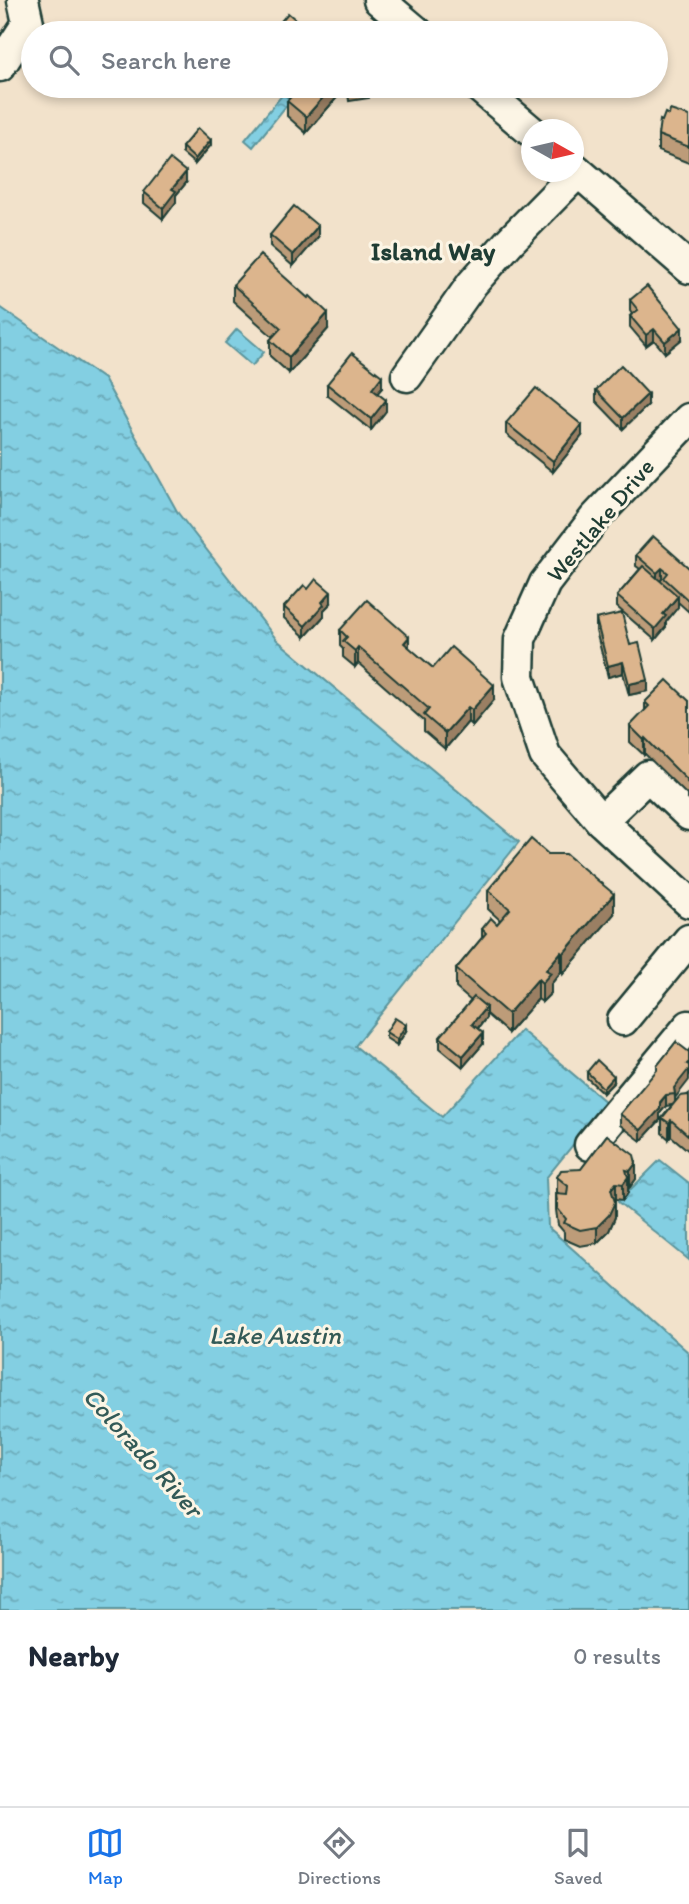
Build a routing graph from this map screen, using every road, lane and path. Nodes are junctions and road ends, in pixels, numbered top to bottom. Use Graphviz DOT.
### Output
graph roads {
  1 [pos="23,0"];
  2 [pos="379,0"];
  3 [pos="28,21"];
  4 [pos="404,21"];
  5 [pos="21,34"];
  6 [pos="0,66"];
  7 [pos="492,98"];
  8 [pos="521,123"];
  9 [pos="584,177"];
  10 [pos="565,182"];
  11 [pos="689,268"];
  12 [pos="407,376"];
  13 [pos="689,419"];
  14 [pos="689,815"];
  15 [pos="601,821"];
  16 [pos="689,902"];
  17 [pos="689,940"];
  18 [pos="623,1020"];
  19 [pos="689,1026"];
  20 [pos="590,1145"];
  1 -- 3 [label="street"];
  2 -- 4 [label="street"];
  5 -- 6 [label="street"];
  7 -- 8 [label="street"];
  9 -- 11 [label="street"];
  10 -- 12 [label="street"];
  13 -- 15 [label="street, Westlake Drive"];
  14 -- 15 [label="street"];
  15 -- 16 [label="street, Westlake Drive"];
  17 -- 18 [label="street"];
  19 -- 20 [label="street"];
}
